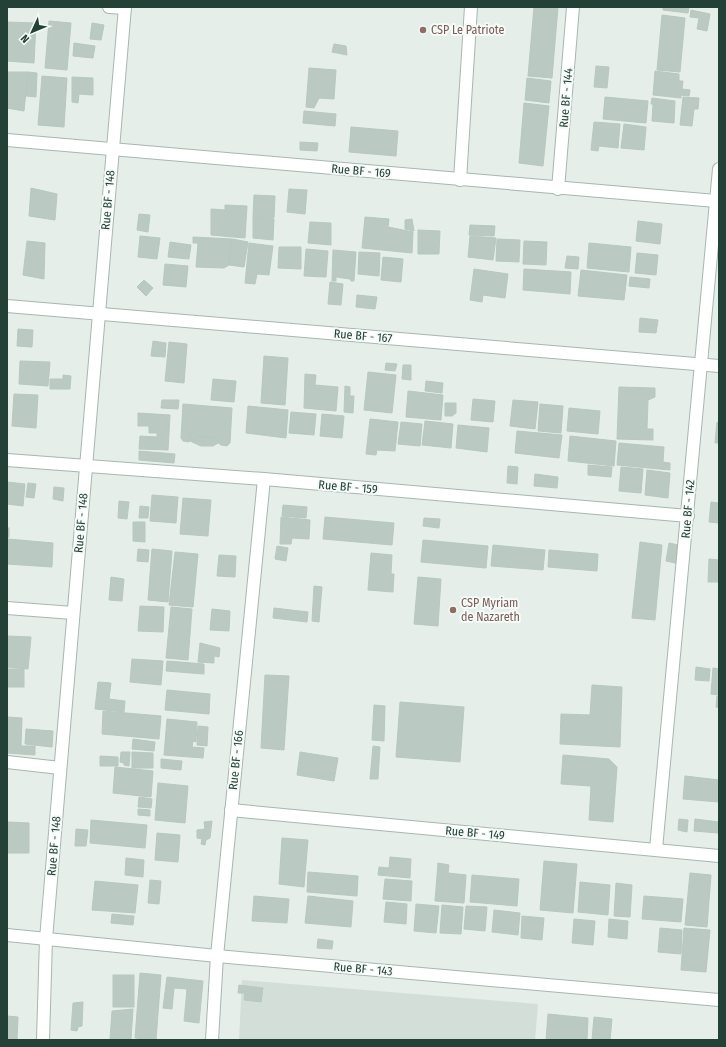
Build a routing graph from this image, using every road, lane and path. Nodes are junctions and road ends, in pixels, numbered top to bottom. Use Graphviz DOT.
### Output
graph roads {
  1 [pos="108,7"];
  2 [pos="471,7"];
  3 [pos="573,7"];
  4 [pos="125,8"];
  5 [pos="7,140"];
  6 [pos="113,148"];
  7 [pos="719,168"];
  8 [pos="460,180"];
  9 [pos="558,188"];
  10 [pos="716,201"];
  11 [pos="7,306"];
  12 [pos="99,313"];
  13 [pos="702,365"];
  14 [pos="719,366"];
  15 [pos="7,460"];
  16 [pos="86,467"];
  17 [pos="264,479"];
  18 [pos="688,516"];
  19 [pos="7,608"];
  20 [pos="73,613"];
  21 [pos="7,762"];
  22 [pos="60,768"];
  23 [pos="231,810"];
  24 [pos="656,849"];
  25 [pos="719,856"];
  26 [pos="7,935"];
  27 [pos="46,939"];
  28 [pos="217,956"];
  29 [pos="719,1000"];
  30 [pos="43,1040"];
  31 [pos="212,1040"];
  1 -- 4 [label="street"];
  2 -- 8 [label="street"];
  3 -- 9 [label="street, Rue BF - 144"];
  4 -- 6 [label="street, Rue BF - 148"];
  5 -- 6 [label="street, Rue BF - 169"];
  6 -- 8 [label="street, Rue BF - 169"];
  6 -- 12 [label="street, Rue BF - 148"];
  7 -- 10 [label="street, Rue BF - 142"];
  8 -- 9 [label="street, Rue BF - 169"];
  9 -- 10 [label="street, Rue BF - 169"];
  10 -- 13 [label="street, Rue BF - 142"];
  11 -- 12 [label="street, Rue BF - 167"];
  12 -- 13 [label="street, Rue BF - 167"];
  12 -- 16 [label="street, Rue BF - 148"];
  13 -- 14 [label="street, Rue BF - 167"];
  13 -- 18 [label="street, Rue BF - 142"];
  15 -- 16 [label="street, Rue BF - 159"];
  16 -- 17 [label="street, Rue BF - 159"];
  16 -- 20 [label="street, Rue BF - 148"];
  17 -- 18 [label="street, Rue BF - 159"];
  17 -- 23 [label="street, Rue BF - 166"];
  18 -- 24 [label="street, Rue BF - 142"];
  19 -- 20 [label="street"];
  20 -- 22 [label="street, Rue BF - 148"];
  21 -- 22 [label="street"];
  22 -- 27 [label="street, Rue BF - 148"];
  23 -- 24 [label="street, Rue BF - 149"];
  23 -- 28 [label="street, Rue BF - 166"];
  24 -- 25 [label="street, Rue BF - 149"];
  26 -- 27 [label="street, Rue BF - 143"];
  27 -- 28 [label="street, Rue BF - 143"];
  27 -- 30 [label="street, Rue BF - 148"];
  28 -- 29 [label="street, Rue BF - 143"];
  28 -- 31 [label="street, Rue BF - 166"];
}
